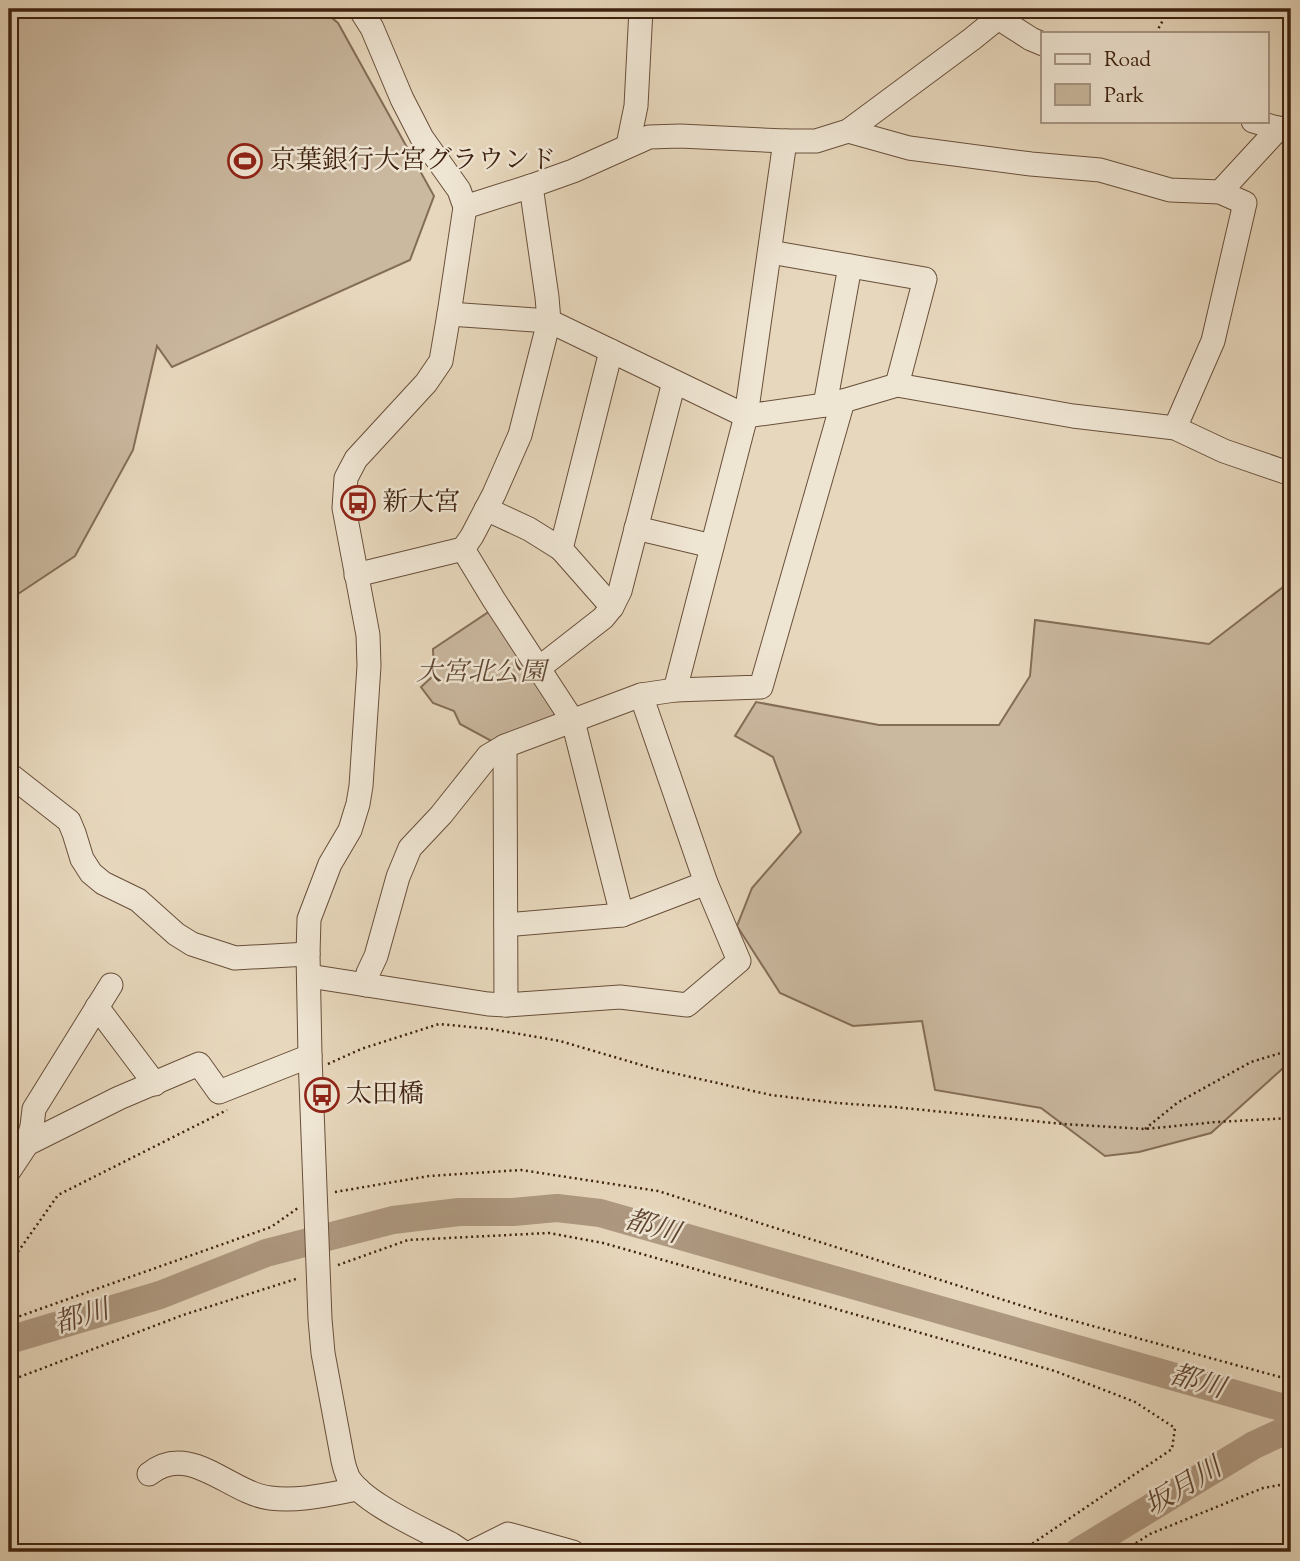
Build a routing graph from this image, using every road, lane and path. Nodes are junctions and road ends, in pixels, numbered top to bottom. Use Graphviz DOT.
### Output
graph roads {
  1 [pos="360,9"];
  2 [pos="641,9"];
  3 [pos="1169,9"];
  4 [pos="995,12"];
  5 [pos="1157,32"];
  6 [pos="1041,43"];
  7 [pos="1257,122"];
  8 [pos="1285,130"];
  9 [pos="848,131"];
  10 [pos="785,141"];
  11 [pos="628,145"];
  12 [pos="531,186"];
  13 [pos="1220,192"];
  14 [pos="465,207"];
  15 [pos="769,252"];
  16 [pos="850,266"];
  17 [pos="449,314"];
  18 [pos="549,321"];
  19 [pos="611,351"];
  20 [pos="674,382"];
  21 [pos="897,385"];
  22 [pos="834,403"];
  23 [pos="746,416"];
  24 [pos="1175,428"];
  25 [pos="1291,474"];
  26 [pos="486,509"];
  27 [pos="636,528"];
  28 [pos="712,546"];
  29 [pos="463,549"];
  30 [pos="561,549"];
  31 [pos="356,575"];
  32 [pos="612,607"];
  33 [pos="539,668"];
  34 [pos="676,690"];
  35 [pos="641,695"];
  36 [pos="573,721"];
  37 [pos="505,746"];
  38 [pos="9,774"];
  39 [pos="706,883"];
  40 [pos="622,915"];
  41 [pos="506,925"];
  42 [pos="308,965"];
  43 [pos="111,985"];
  44 [pos="366,985"];
  45 [pos="506,1005"];
  46 [pos="97,1007"];
  47 [pos="1291,1050"];
  48 [pos="310,1064"];
  49 [pos="155,1084"];
  50 [pos="229,1110"];
  51 [pos="1291,1118"];
  52 [pos="1145,1129"];
  53 [pos="27,1144"];
  54 [pos="9,1171"];
  55 [pos="316,1195"];
  56 [pos="9,1272"];
  57 [pos="318,1272"];
  58 [pos="9,1321"];
  59 [pos="1291,1380"];
  60 [pos="9,1381"];
  61 [pos="149,1474"];
  62 [pos="1291,1483"];
  63 [pos="358,1489"];
  64 [pos="463,1552"];
  65 [pos="472,1552"];
  66 [pos="573,1552"];
  67 [pos="1020,1552"];
  68 [pos="1122,1552"];
  1 -- 14 [label="street"];
  2 -- 11 [label="street"];
  3 -- 5 [label="path"];
  4 -- 6 [label="street"];
  4 -- 9 [label="street"];
  7 -- 8 [label="street"];
  8 -- 13 [label="street"];
  9 -- 10 [label="street"];
  9 -- 13 [label="street"];
  10 -- 11 [label="street"];
  10 -- 15 [label="street"];
  11 -- 12 [label="street"];
  12 -- 14 [label="street"];
  12 -- 18 [label="street"];
  13 -- 24 [label="street"];
  14 -- 17 [label="street"];
  15 -- 16 [label="street"];
  15 -- 23 [label="street"];
  16 -- 21 [label="street"];
  16 -- 22 [label="street"];
  17 -- 18 [label="street"];
  17 -- 31 [label="street"];
  18 -- 19 [label="street"];
  18 -- 26 [label="street"];
  19 -- 20 [label="street"];
  19 -- 30 [label="street"];
  20 -- 23 [label="street"];
  20 -- 27 [label="street"];
  21 -- 22 [label="street"];
  21 -- 24 [label="street"];
  22 -- 23 [label="street"];
  22 -- 34 [label="street"];
  23 -- 28 [label="street"];
  24 -- 25 [label="street"];
  26 -- 29 [label="street"];
  26 -- 30 [label="street"];
  27 -- 28 [label="street"];
  27 -- 32 [label="street"];
  28 -- 34 [label="street"];
  29 -- 31 [label="street"];
  29 -- 33 [label="street"];
  30 -- 32 [label="street"];
  31 -- 42 [label="street"];
  32 -- 33 [label="street"];
  33 -- 36 [label="street"];
  34 -- 35 [label="street"];
  35 -- 36 [label="street"];
  35 -- 39 [label="street"];
  36 -- 37 [label="street"];
  36 -- 40 [label="street"];
  37 -- 41 [label="street"];
  37 -- 44 [label="street"];
  38 -- 42 [label="street"];
  39 -- 40 [label="street"];
  39 -- 45 [label="street"];
  40 -- 41 [label="street"];
  41 -- 45 [label="street"];
  42 -- 44 [label="street"];
  42 -- 48 [label="street"];
  43 -- 46 [label="street"];
  44 -- 45 [label="street"];
  46 -- 49 [label="street"];
  46 -- 53 [label="street"];
  47 -- 52 [label="path"];
  48 -- 49 [label="street"];
  48 -- 52 [label="path"];
  48 -- 55 [label="street"];
  49 -- 53 [label="street"];
  50 -- 56 [label="path"];
  51 -- 52 [label="path"];
  53 -- 54 [label="street"];
  55 -- 57 [label="street"];
  55 -- 58 [label="path"];
  55 -- 59 [label="path"];
  57 -- 60 [label="path"];
  57 -- 63 [label="street"];
  57 -- 67 [label="path"];
  61 -- 63 [label="street"];
  62 -- 68 [label="path"];
  63 -- 64 [label="street"];
  65 -- 66 [label="street"];
}
